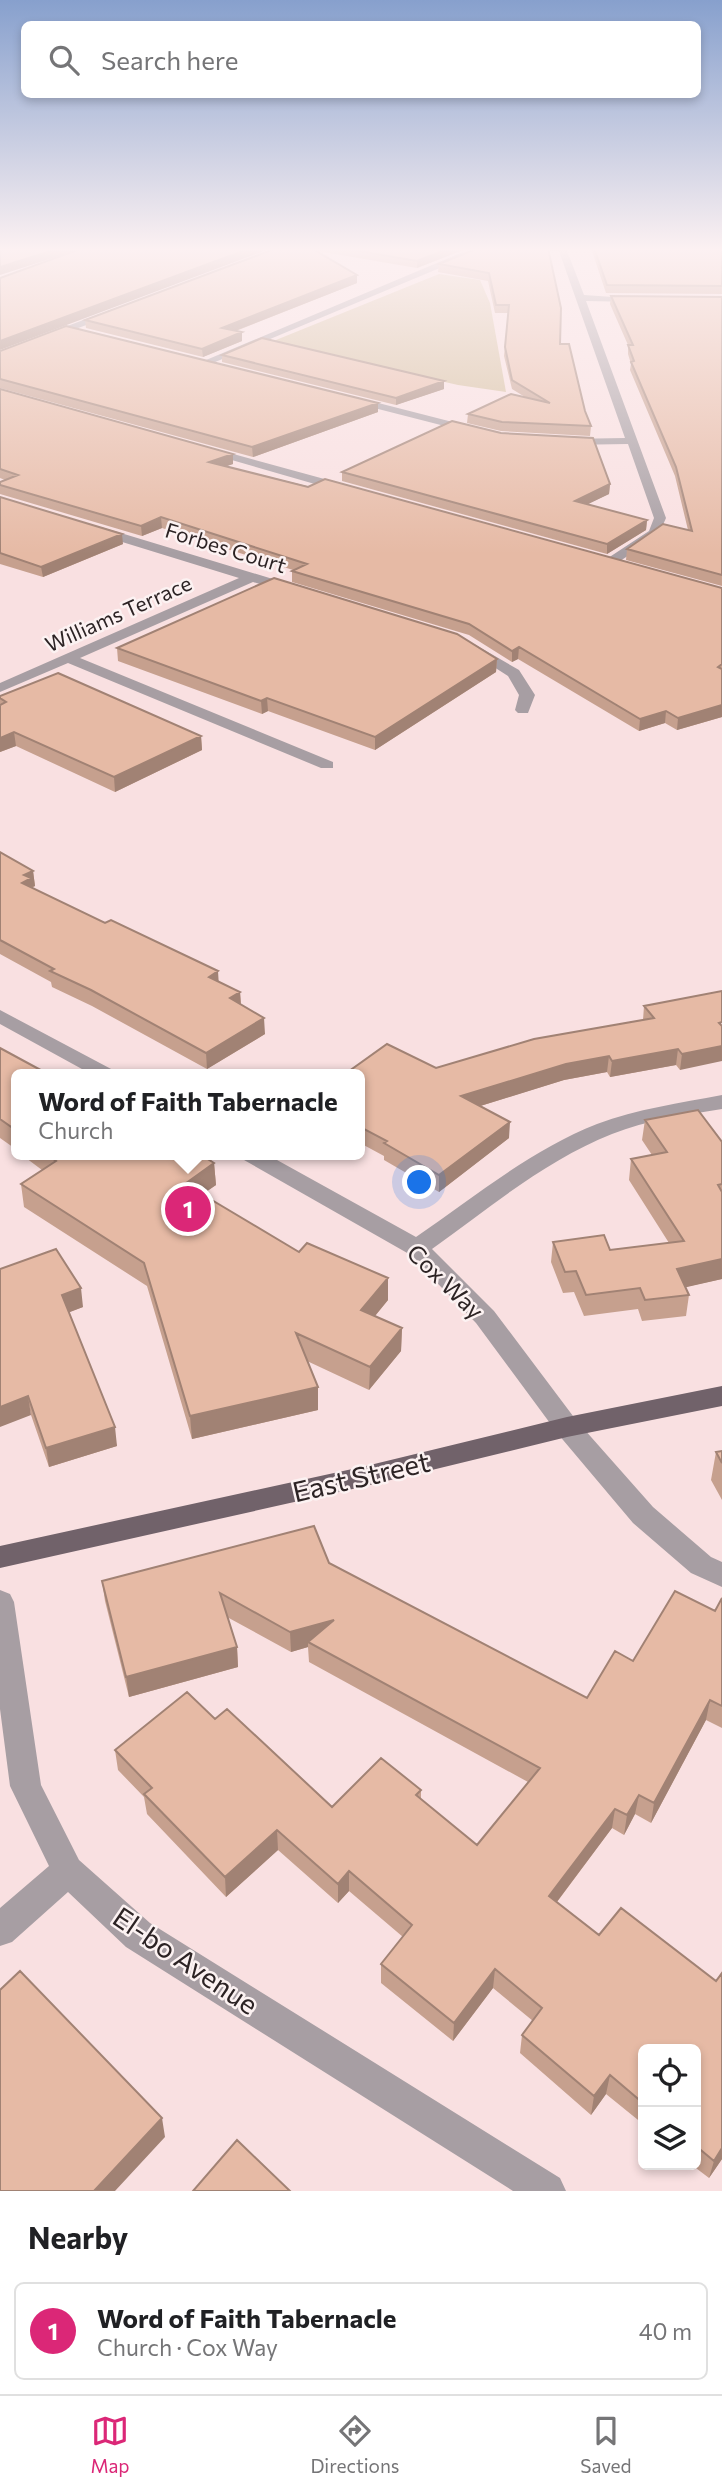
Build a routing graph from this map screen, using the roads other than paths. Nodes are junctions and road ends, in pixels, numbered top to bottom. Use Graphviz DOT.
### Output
graph roads {
  1 [pos="235,350"];
  2 [pos="601,350"];
  3 [pos="192,360"];
  4 [pos="204,363"];
  5 [pos="230,369"];
  6 [pos="344,397"];
  7 [pos="490,434"];
  8 [pos="631,441"];
  9 [pos="555,442"];
  10 [pos="199,448"];
  11 [pos="358,492"];
  12 [pos="80,524"];
  13 [pos="609,562"];
  14 [pos="252,577"];
  15 [pos="305,593"];
  16 [pos="463,640"];
  17 [pos="68,658"];
  18 [pos="0,688"];
  19 [pos="523,710"];
  20 [pos="327,765"];
  21 [pos="0,1016"];
  22 [pos="97,1069"];
  23 [pos="722,1102"];
  24 [pos="261,1160"];
  25 [pos="417,1248"];
  26 [pos="722,1396"];
  27 [pos="566,1427"];
  28 [pos="0,1558"];
  29 [pos="722,1575"];
  30 [pos="0,1602"];
  31 [pos="68,1871"];
  32 [pos="0,1930"];
  33 [pos="547,2191"];
  1 -- 4 [label="street"];
  2 -- 8 [label="street"];
  3 -- 4 [label="street"];
  4 -- 5 [label="street"];
  6 -- 7 [label="street"];
  8 -- 9 [label="street"];
  8 -- 13 [label="street"];
  10 -- 11 [label="street"];
  12 -- 14 [label="street, Forbes Court"];
  14 -- 15 [label="street, Forbes Court"];
  14 -- 17 [label="street, Williams Terrace"];
  16 -- 19 [label="street"];
  17 -- 18 [label="street, Williams Terrace"];
  17 -- 20 [label="street"];
  21 -- 22 [label="street"];
  23 -- 25 [label="street"];
  24 -- 25 [label="street, Cox Way"];
  25 -- 27 [label="street, Cox Way"];
  26 -- 27 [label="main road, East Street"];
  27 -- 28 [label="main road, East Street"];
  27 -- 29 [label="street, Cox Way"];
  30 -- 31 [label="street, El-bo Avenue"];
  31 -- 32 [label="street"];
  31 -- 33 [label="street, El-bo Avenue"];
}
